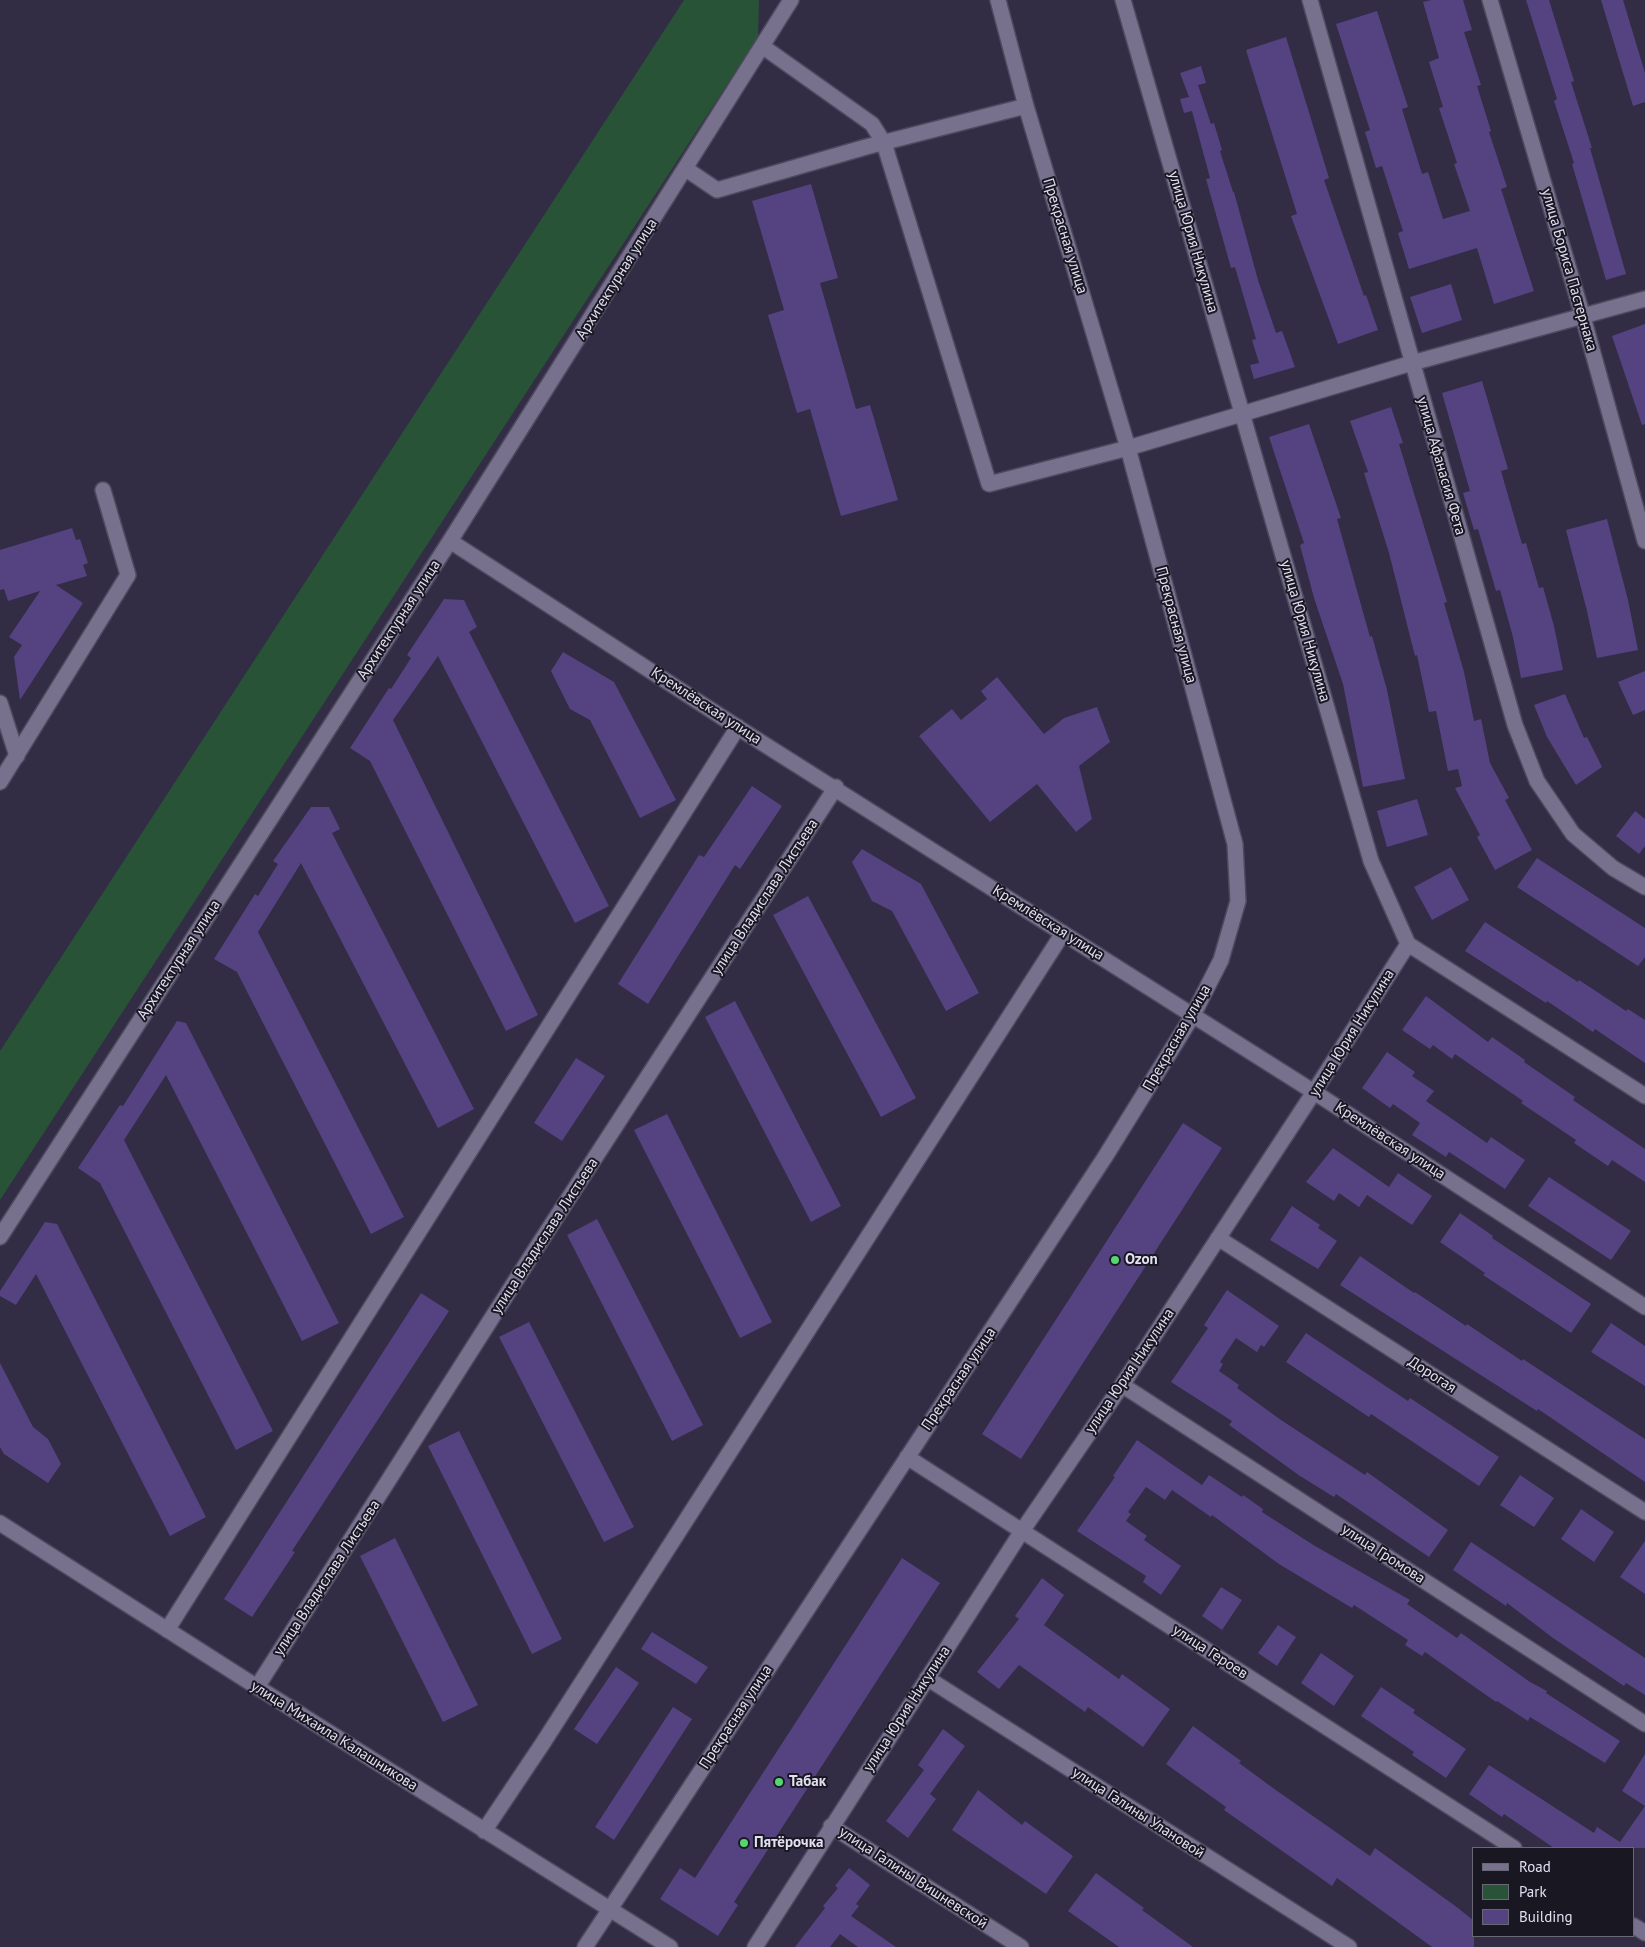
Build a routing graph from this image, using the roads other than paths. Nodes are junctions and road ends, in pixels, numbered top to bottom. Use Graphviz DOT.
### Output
graph roads {
  1 [pos="791,0"];
  2 [pos="998,0"];
  3 [pos="1123,0"];
  4 [pos="1310,0"];
  5 [pos="1490,0"];
  6 [pos="762,46"];
  7 [pos="1026,106"];
  8 [pos="884,143"];
  9 [pos="686,169"];
  10 [pos="1645,299"];
  11 [pos="1583,317"];
  12 [pos="1412,363"];
  13 [pos="1243,413"];
  14 [pos="1128,448"];
  15 [pos="103,490"];
  16 [pos="450,541"];
  17 [pos="1645,541"];
  18 [pos="0,703"];
  19 [pos="738,727"];
  20 [pos="17,756"];
  21 [pos="0,782"];
  22 [pos="836,787"];
  23 [pos="1645,887"];
  24 [pos="1063,933"];
  25 [pos="1408,944"];
  26 [pos="1193,1015"];
  27 [pos="1314,1092"];
  28 [pos="1645,1096"];
  29 [pos="0,1236"];
  30 [pos="1218,1238"];
  31 [pos="1645,1307"];
  32 [pos="1122,1385"];
  33 [pos="907,1457"];
  34 [pos="1645,1512"];
  35 [pos="0,1522"];
  36 [pos="1022,1531"];
  37 [pos="167,1630"];
  38 [pos="927,1678"];
  39 [pos="257,1688"];
  40 [pos="1645,1724"];
  41 [pos="831,1826"];
  42 [pos="484,1831"];
  43 [pos="1512,1847"];
  44 [pos="610,1908"];
  45 [pos="585,1947"];
  46 [pos="670,1947"];
  47 [pos="755,1947"];
  48 [pos="1021,1947"];
  49 [pos="1349,1947"];
  1 -- 6 [label="street, Архитектурная улица"];
  2 -- 7 [label="street, Прекрасная улица"];
  3 -- 13 [label="street, улица Юрия Никулина"];
  4 -- 12 [label="street, улица Афанасия Фета"];
  5 -- 11 [label="street, улица Бориса Пастернака"];
  6 -- 8 [label="street"];
  6 -- 9 [label="street, Архитектурная улица"];
  7 -- 8 [label="street"];
  7 -- 14 [label="street, Прекрасная улица"];
  8 -- 9 [label="street"];
  8 -- 14 [label="street"];
  9 -- 16 [label="street, Архитектурная улица"];
  10 -- 11 [label="street"];
  11 -- 12 [label="street"];
  11 -- 17 [label="street, улица Бориса Пастернака"];
  12 -- 13 [label="street"];
  12 -- 23 [label="street, улица Афанасия Фета"];
  13 -- 14 [label="street"];
  13 -- 25 [label="street, улица Юрия Никулина"];
  14 -- 26 [label="street, Прекрасная улица"];
  15 -- 20 [label="street"];
  16 -- 19 [label="street, Кремлёвская улица"];
  16 -- 29 [label="street, Архитектурная улица"];
  18 -- 20 [label="street"];
  19 -- 22 [label="street, Кремлёвская улица"];
  19 -- 37 [label="street"];
  20 -- 21 [label="street"];
  22 -- 24 [label="street, Кремлёвская улица"];
  22 -- 39 [label="street, улица Владислава Листьева"];
  24 -- 26 [label="street, Кремлёвская улица"];
  24 -- 42 [label="street"];
  25 -- 27 [label="street, улица Юрия Никулина"];
  25 -- 28 [label="street"];
  26 -- 27 [label="street, Кремлёвская улица"];
  26 -- 33 [label="street, Прекрасная улица"];
  27 -- 30 [label="street, улица Юрия Никулина"];
  27 -- 31 [label="street, Кремлёвская улица"];
  30 -- 32 [label="street, улица Юрия Никулина"];
  30 -- 34 [label="street, Дорогая"];
  32 -- 36 [label="street, улица Юрия Никулина"];
  32 -- 40 [label="street, улица Громова"];
  33 -- 36 [label="street, улица Героев"];
  33 -- 44 [label="street, Прекрасная улица"];
  35 -- 37 [label="street, улица Михаила Калашникова"];
  36 -- 38 [label="street, улица Юрия Никулина"];
  36 -- 43 [label="street, улица Героев"];
  37 -- 39 [label="street, улица Михаила Калашникова"];
  38 -- 41 [label="street, улица Юрия Никулина"];
  38 -- 49 [label="street, улица Галины Улановой"];
  39 -- 42 [label="street, улица Михаила Калашникова"];
  41 -- 47 [label="street, улица Юрия Никулина"];
  41 -- 48 [label="street, улица Галины Вишневской"];
  42 -- 44 [label="street, улица Михаила Калашникова"];
  44 -- 45 [label="street, Прекрасная улица"];
  44 -- 46 [label="street, улица Михаила Калашникова"];
}
